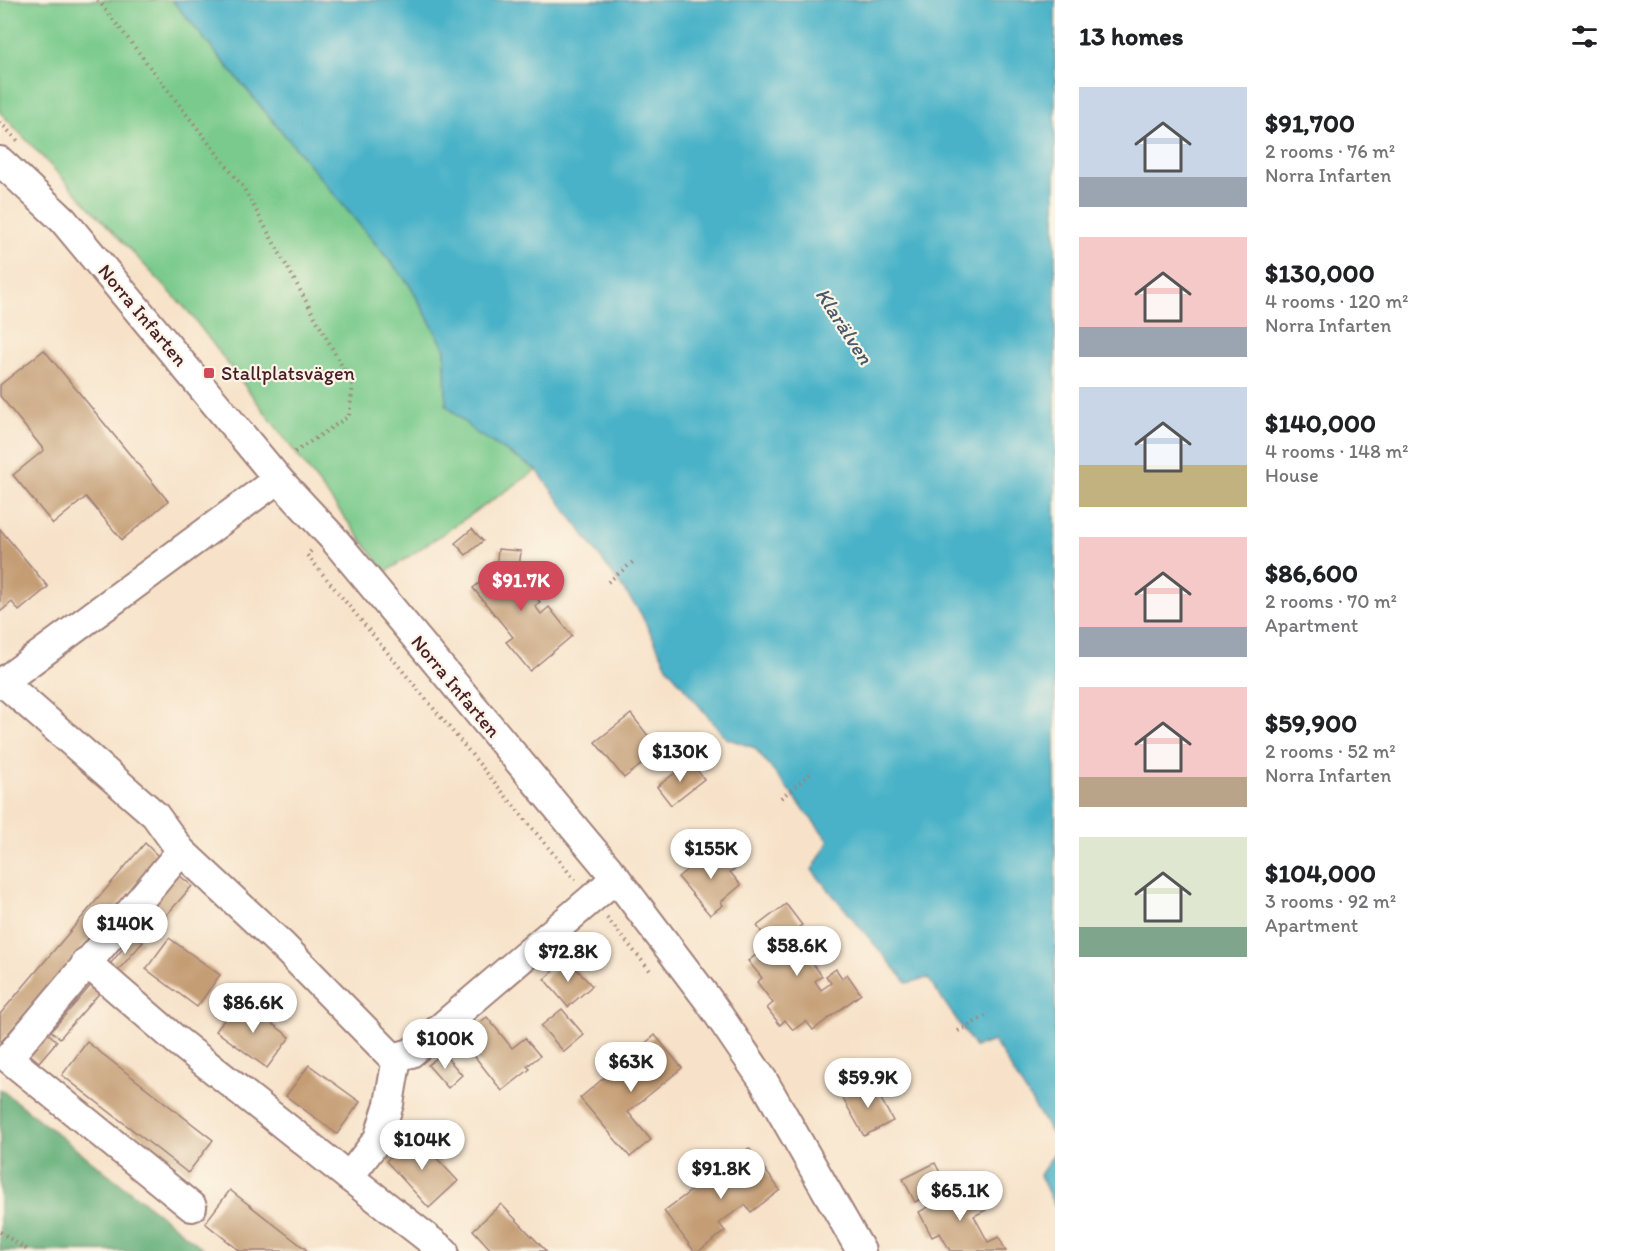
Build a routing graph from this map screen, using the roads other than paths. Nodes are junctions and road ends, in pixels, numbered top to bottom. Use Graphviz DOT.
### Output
graph roads {
  1 [pos="0,160"];
  2 [pos="278,479"];
  3 [pos="1,683"];
  4 [pos="181,851"];
  5 [pos="616,878"];
  6 [pos="86,962"];
  7 [pos="397,1057"];
  8 [pos="349,1177"];
  9 [pos="192,1207"];
  10 [pos="444,1251"];
  11 [pos="861,1251"];
  1 -- 2 [label="street, Norra Infarten"];
  2 -- 3 [label="street"];
  2 -- 5 [label="street, Norra Infarten"];
  3 -- 4 [label="street"];
  4 -- 6 [label="street"];
  4 -- 7 [label="street"];
  5 -- 7 [label="street"];
  5 -- 11 [label="street, Norra Infarten"];
  6 -- 8 [label="street"];
  6 -- 9 [label="street"];
  7 -- 8 [label="street"];
  8 -- 10 [label="street"];
}
